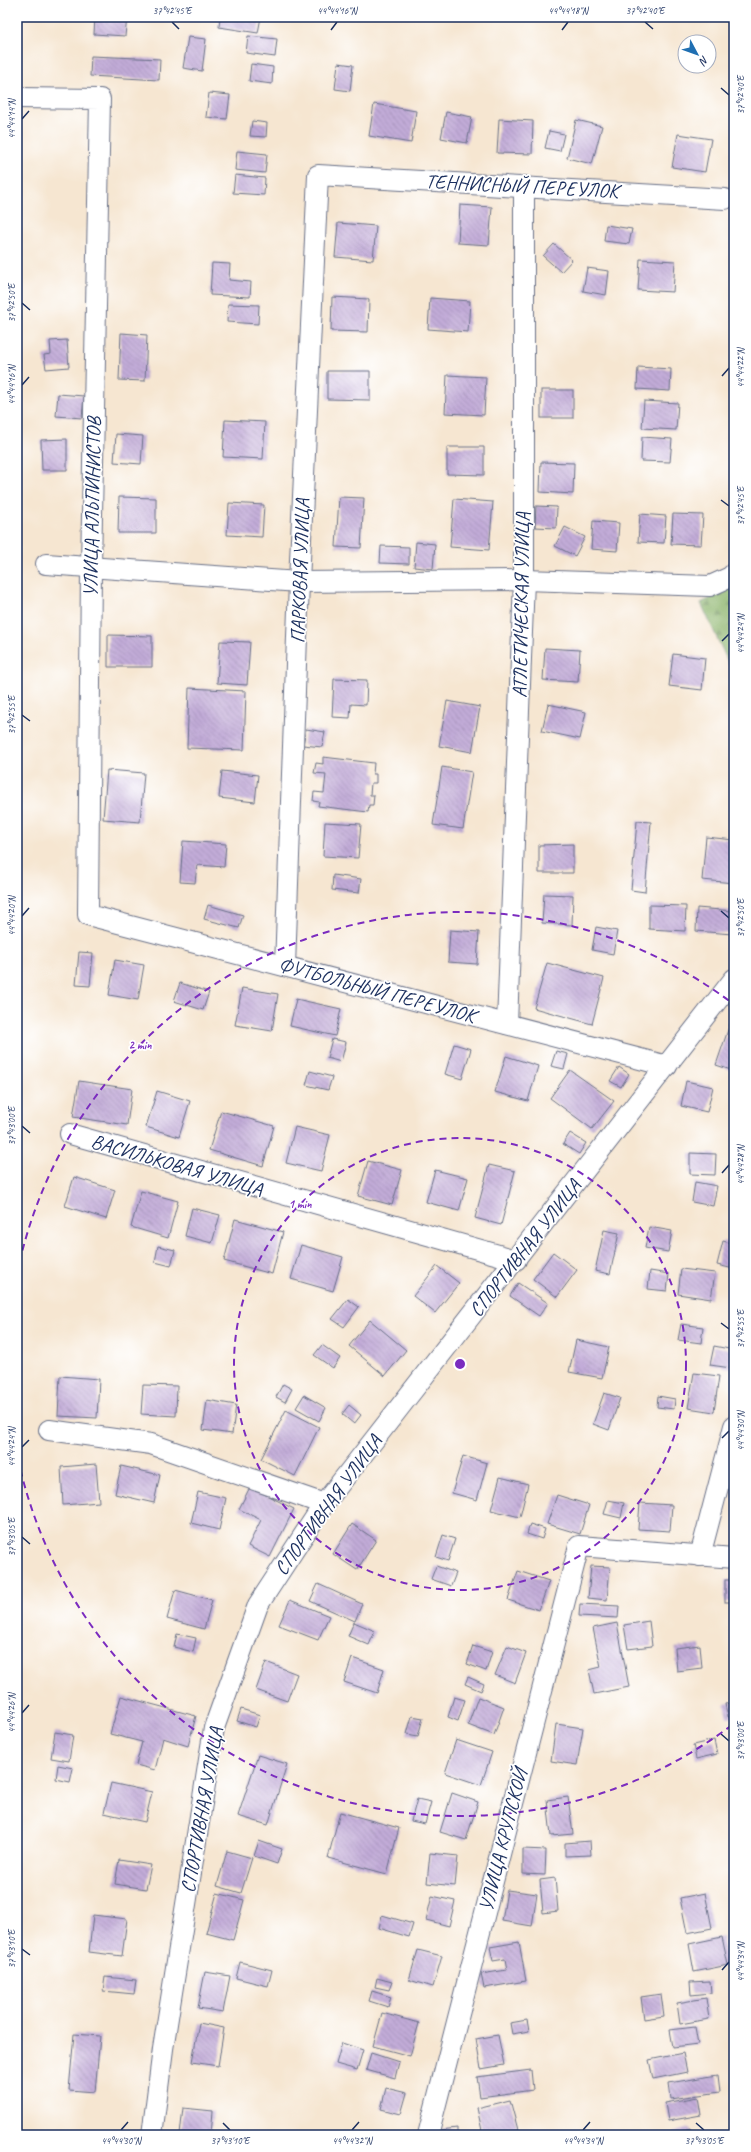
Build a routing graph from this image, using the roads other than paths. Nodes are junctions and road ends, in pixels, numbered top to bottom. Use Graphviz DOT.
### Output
graph roads {
  1 [pos="17,98"];
  2 [pos="318,175"];
  3 [pos="524,186"];
  4 [pos="725,199"];
  5 [pos="46,564"];
  6 [pos="91,566"];
  7 [pos="734,573"];
  8 [pos="524,580"];
  9 [pos="299,582"];
  10 [pos="88,914"];
  11 [pos="286,966"];
  12 [pos="734,979"];
  13 [pos="507,1024"];
  14 [pos="667,1066"];
  15 [pos="70,1134"];
  16 [pos="516,1260"];
  17 [pos="734,1426"];
  18 [pos="49,1430"];
  19 [pos="324,1504"];
  20 [pos="700,1556"];
  21 [pos="734,1558"];
  22 [pos="152,2135"];
  23 [pos="428,2135"];
  1 -- 6 [label="street, УЛИЦА АЛЬПИНИСТОВ"];
  2 -- 3 [label="street, ТЕННИСНЫЙ ПЕРЕУЛОК"];
  2 -- 9 [label="street, ПАРКОВАЯ УЛИЦА"];
  3 -- 4 [label="street, ТЕННИСНЫЙ ПЕРЕУЛОК"];
  3 -- 8 [label="street, АТЛЕТИЧЕСКАЯ УЛИЦА"];
  5 -- 6 [label="street"];
  6 -- 9 [label="street"];
  6 -- 10 [label="street, УЛИЦА АЛЬПИНИСТОВ"];
  7 -- 8 [label="street"];
  8 -- 9 [label="street"];
  8 -- 13 [label="street, АТЛЕТИЧЕСКАЯ УЛИЦА"];
  9 -- 11 [label="street, ПАРКОВАЯ УЛИЦА"];
  10 -- 11 [label="street, ФУТБОЛЬНЫЙ ПЕРЕУЛОК"];
  11 -- 13 [label="street, ФУТБОЛЬНЫЙ ПЕРЕУЛОК"];
  12 -- 14 [label="street, СПОРТИВНАЯ УЛИЦА"];
  13 -- 14 [label="street, ФУТБОЛЬНЫЙ ПЕРЕУЛОК"];
  14 -- 16 [label="street, СПОРТИВНАЯ УЛИЦА"];
  15 -- 16 [label="street, ВАСИЛЬКОВАЯ УЛИЦА"];
  16 -- 19 [label="street, СПОРТИВНАЯ УЛИЦА"];
  17 -- 20 [label="street"];
  18 -- 19 [label="street"];
  19 -- 22 [label="street, СПОРТИВНАЯ УЛИЦА"];
  20 -- 21 [label="street"];
  20 -- 23 [label="street, УЛИЦА КРУПСКОЙ"];
}
